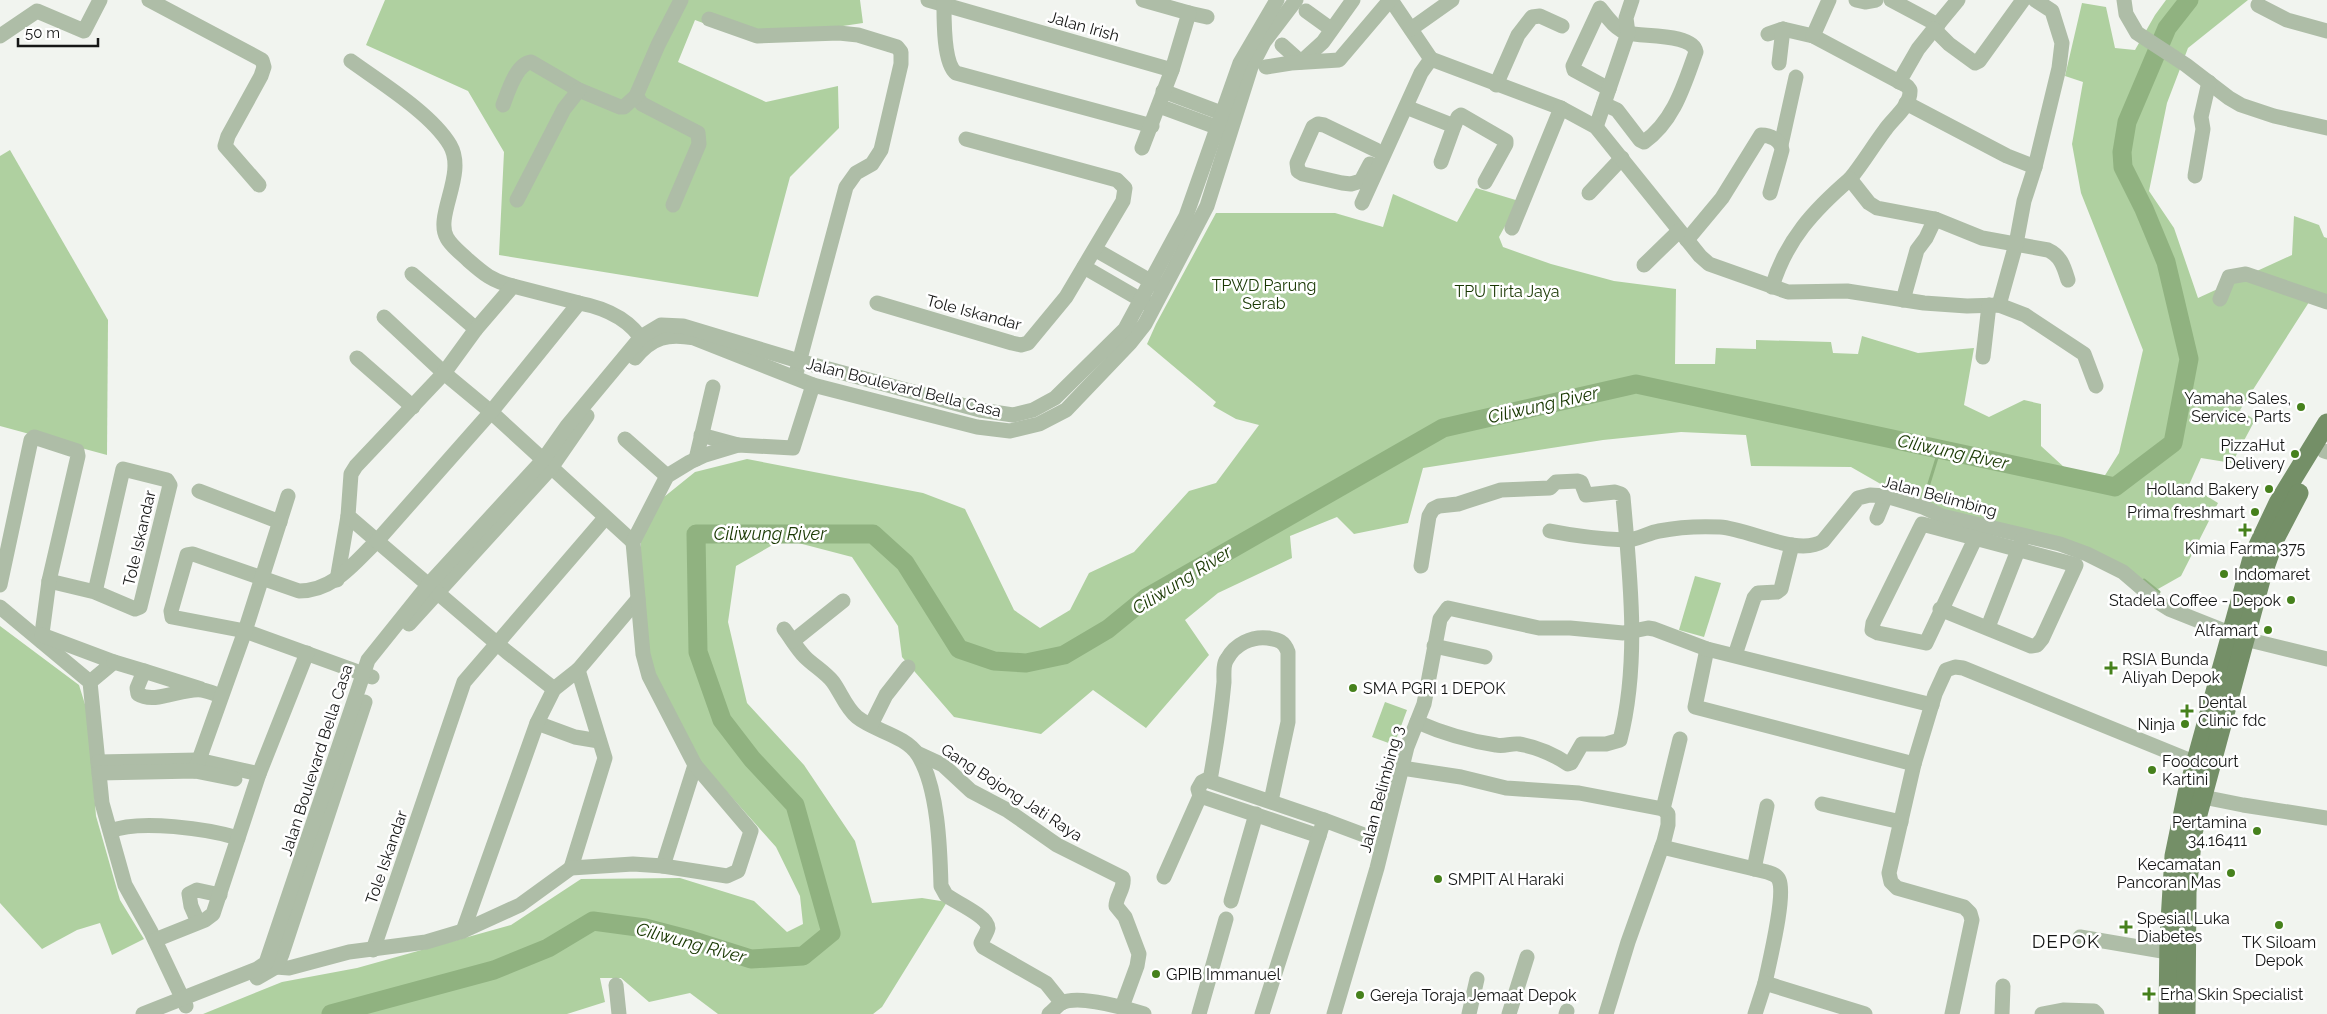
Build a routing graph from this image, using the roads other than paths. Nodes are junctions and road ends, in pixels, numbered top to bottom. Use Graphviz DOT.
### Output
graph roads {
  1 [pos="100,0"];
  2 [pos="149,0"];
  3 [pos="681,0"];
  4 [pos="928,0"];
  5 [pos="1143,0"];
  6 [pos="1277,0"];
  7 [pos="1353,0"];
  8 [pos="1390,0"];
  9 [pos="1452,0"];
  10 [pos="1632,0"];
  11 [pos="1829,0"];
  12 [pos="1856,0"];
  13 [pos="1876,0"];
  14 [pos="1891,0"];
  15 [pos="1958,0"];
  16 [pos="2022,0"];
  17 [pos="2035,0"];
  18 [pos="2124,0"];
  19 [pos="944,2"];
  20 [pos="2258,5"];
  21 [pos="1301,6"];
  22 [pos="1189,13"];
  23 [pos="1207,17"];
  24 [pos="709,19"];
  25 [pos="1562,26"];
  26 [pos="1936,27"];
  27 [pos="1331,29"];
  28 [pos="1412,29"];
  29 [pos="1783,29"];
  30 [pos="2327,31"];
  31 [pos="1628,33"];
  32 [pos="1768,34"];
  33 [pos="0,36"];
  34 [pos="1813,36"];
  35 [pos="1282,45"];
  36 [pos="1431,59"];
  37 [pos="351,61"];
  38 [pos="1301,62"];
  39 [pos="1779,63"];
  40 [pos="1266,68"];
  41 [pos="1172,70"];
  42 [pos="1796,77"];
  43 [pos="1899,82"];
  44 [pos="2209,82"];
  45 [pos="1496,85"];
  46 [pos="1609,89"];
  47 [pos="579,90"];
  48 [pos="1163,91"];
  49 [pos="636,96"];
  50 [pos="1906,103"];
  51 [pos="1604,104"];
  52 [pos="503,105"];
  53 [pos="1159,106"];
  54 [pos="1561,108"];
  55 [pos="1404,112"];
  56 [pos="1227,123"];
  57 [pos="1152,126"];
  58 [pos="1454,126"];
  59 [pos="1596,127"];
  60 [pos="2327,128"];
  61 [pos="966,139"];
  62 [pos="1782,145"];
  63 [pos="1142,148"];
  64 [pos="1376,150"];
  65 [pos="1622,158"];
  66 [pos="1441,162"];
  67 [pos="2035,167"];
  68 [pos="2195,176"];
  69 [pos="1850,179"];
  70 [pos="1485,182"];
  71 [pos="259,185"];
  72 [pos="1589,193"];
  73 [pos="1770,193"];
  74 [pos="518,200"];
  75 [pos="1362,203"];
  76 [pos="673,205"];
  77 [pos="1935,219"];
  78 [pos="1512,228"];
  79 [pos="1683,235"];
  80 [pos="2016,244"];
  81 [pos="1096,250"];
  82 [pos="1644,265"];
  83 [pos="1084,267"];
  84 [pos="412,274"];
  85 [pos="2068,280"];
  86 [pos="1157,285"];
  87 [pos="514,286"];
  88 [pos="1772,287"];
  89 [pos="2220,299"];
  90 [pos="1903,300"];
  91 [pos="2327,302"];
  92 [pos="579,303"];
  93 [pos="877,303"];
  94 [pos="1147,304"];
  95 [pos="1994,305"];
  96 [pos="384,317"];
  97 [pos="476,329"];
  98 [pos="643,341"];
  99 [pos="1983,357"];
  100 [pos="357,358"];
  101 [pos="799,361"];
  102 [pos="444,373"];
  103 [pos="795,378"];
  104 [pos="813,385"];
  105 [pos="2096,386"];
  106 [pos="713,388"];
  107 [pos="413,407"];
  108 [pos="491,412"];
  109 [pos="2327,423"];
  110 [pos="701,435"];
  111 [pos="625,439"];
  112 [pos="738,445"];
  113 [pos="2326,450"];
  114 [pos="696,459"];
  115 [pos="547,464"];
  116 [pos="667,476"];
  117 [pos="199,491"];
  118 [pos="288,496"];
  119 [pos="1886,496"];
  120 [pos="348,516"];
  121 [pos="605,518"];
  122 [pos="1877,518"];
  123 [pos="280,522"];
  124 [pos="1550,531"];
  125 [pos="1975,539"];
  126 [pos="1627,540"];
  127 [pos="377,541"];
  128 [pos="633,542"];
  129 [pos="2028,544"];
  130 [pos="1792,545"];
  131 [pos="1421,566"];
  132 [pos="260,579"];
  133 [pos="337,580"];
  134 [pos="49,581"];
  135 [pos="0,585"];
  136 [pos="433,589"];
  137 [pos="95,592"];
  138 [pos="638,599"];
  139 [pos="843,601"];
  140 [pos="0,608"];
  141 [pos="1940,609"];
  142 [pos="1988,627"];
  143 [pos="245,631"];
  144 [pos="1630,632"];
  145 [pos="2239,636"];
  146 [pos="42,638"];
  147 [pos="497,643"];
  148 [pos="1434,646"];
  149 [pos="1707,649"];
  150 [pos="307,653"];
  151 [pos="1735,655"];
  152 [pos="1485,657"];
  153 [pos="2327,659"];
  154 [pos="114,662"];
  155 [pos="908,666"];
  156 [pos="578,670"];
  157 [pos="144,671"];
  158 [pos="368,676"];
  159 [pos="90,682"];
  160 [pos="201,689"];
  161 [pos="554,689"];
  162 [pos="221,696"];
  163 [pos="1932,705"];
  164 [pos="1417,722"];
  165 [pos="537,723"];
  166 [pos="871,725"];
  167 [pos="1680,739"];
  168 [pos="599,741"];
  169 [pos="917,753"];
  170 [pos="2196,763"];
  171 [pos="1914,764"];
  172 [pos="695,765"];
  173 [pos="196,766"];
  174 [pos="99,767"];
  175 [pos="1402,768"];
  176 [pos="257,779"];
  177 [pos="1210,780"];
  178 [pos="2195,795"];
  179 [pos="1200,796"];
  180 [pos="1271,801"];
  181 [pos="1822,804"];
  182 [pos="1767,806"];
  183 [pos="1663,809"];
  184 [pos="1256,814"];
  185 [pos="2327,818"];
  186 [pos="1324,820"];
  187 [pos="1901,822"];
  188 [pos="111,831"];
  189 [pos="1364,835"];
  190 [pos="1319,836"];
  191 [pos="238,838"];
  192 [pos="1662,848"];
  193 [pos="663,866"];
  194 [pos="571,868"];
  195 [pos="1754,869"];
  196 [pos="1164,877"];
  197 [pos="220,895"];
  198 [pos="1231,901"];
  199 [pos="1226,920"];
  200 [pos="198,922"];
  201 [pos="463,931"];
  202 [pos="2080,936"];
  203 [pos="155,940"];
  204 [pos="373,950"];
  205 [pos="2168,952"];
  206 [pos="1527,957"];
  207 [pos="271,965"];
  208 [pos="1477,979"];
  209 [pos="1765,982"];
  210 [pos="616,985"];
  211 [pos="2003,986"];
  212 [pos="184,1003"];
  213 [pos="1062,1003"];
  214 [pos="1122,1007"];
  215 [pos="143,1014"];
  216 [pos="170,1014"];
  217 [pos="619,1014"];
  218 [pos="1049,1014"];
  219 [pos="1144,1014"];
  220 [pos="1199,1014"];
  221 [pos="1262,1014"];
  222 [pos="1334,1014"];
  223 [pos="1469,1014"];
  224 [pos="1509,1014"];
  225 [pos="1606,1014"];
  226 [pos="1754,1014"];
  227 [pos="1865,1014"];
  228 [pos="1952,1014"];
  229 [pos="2002,1014"];
  230 [pos="2042,1014"];
  231 [pos="2097,1014"];
  232 [pos="2168,1014"];
  233 [pos="2186,1014"];
  1 -- 33 [label="street"];
  2 -- 71 [label="street"];
  3 -- 49 [label="street"];
  4 -- 19 [label="street, Jalan Irish"];
  5 -- 22 [label="street"];
  6 -- 56 [label="street, Jalan Boulevard Bella Casa"];
  7 -- 27 [label="street"];
  8 -- 28 [label="street"];
  8 -- 38 [label="street"];
  9 -- 28 [label="street"];
  10 -- 31 [label="street"];
  11 -- 34 [label="street"];
  12 -- 13 [label="street"];
  14 -- 26 [label="street"];
  15 -- 26 [label="street"];
  16 -- 26 [label="street"];
  17 -- 67 [label="street"];
  18 -- 44 [label="street"];
  19 -- 41 [label="street, Jalan Irish"];
  19 -- 57 [label="street"];
  20 -- 30 [label="street"];
  21 -- 27 [label="street"];
  21 -- 56 [label="street, Jalan Boulevard Bella Casa"];
  22 -- 23 [label="street"];
  22 -- 41 [label="street"];
  24 -- 101 [label="street"];
  25 -- 45 [label="street"];
  26 -- 43 [label="street"];
  27 -- 38 [label="street"];
  28 -- 36 [label="street"];
  29 -- 32 [label="street"];
  29 -- 34 [label="street"];
  29 -- 39 [label="street"];
  31 -- 46 [label="street"];
  31 -- 46 [label="street"];
  31 -- 51 [label="street"];
  34 -- 43 [label="street"];
  35 -- 38 [label="street"];
  36 -- 45 [label="street"];
  36 -- 55 [label="street"];
  37 -- 87 [label="street"];
  38 -- 40 [label="street"];
  41 -- 48 [label="street"];
  42 -- 62 [label="street"];
  43 -- 50 [label="street"];
  44 -- 60 [label="street"];
  44 -- 68 [label="street"];
  45 -- 54 [label="street"];
  46 -- 51 [label="street"];
  47 -- 49 [label="street"];
  47 -- 52 [label="street"];
  47 -- 74 [label="street"];
  48 -- 53 [label="street"];
  48 -- 56 [label="street"];
  49 -- 76 [label="street"];
  50 -- 67 [label="street"];
  50 -- 69 [label="street"];
  51 -- 59 [label="street"];
  53 -- 56 [label="street"];
  53 -- 57 [label="street"];
  54 -- 59 [label="street"];
  54 -- 78 [label="street"];
  55 -- 58 [label="street"];
  55 -- 64 [label="street"];
  55 -- 75 [label="street"];
  56 -- 86 [label="street, Jalan Boulevard Bella Casa"];
  57 -- 63 [label="street"];
  58 -- 66 [label="street"];
  58 -- 70 [label="street"];
  59 -- 65 [label="street"];
  61 -- 81 [label="street"];
  62 -- 73 [label="street"];
  62 -- 79 [label="street"];
  64 -- 64 [label="street"];
  65 -- 72 [label="street"];
  65 -- 79 [label="street"];
  67 -- 80 [label="street"];
  69 -- 77 [label="street"];
  69 -- 88 [label="street"];
  77 -- 80 [label="street"];
  77 -- 90 [label="street"];
  79 -- 82 [label="street"];
  79 -- 88 [label="street"];
  80 -- 85 [label="street"];
  80 -- 95 [label="street"];
  81 -- 83 [label="street, Tole Iskandar"];
  81 -- 86 [label="street"];
  83 -- 93 [label="street, Tole Iskandar"];
  83 -- 94 [label="street"];
  84 -- 97 [label="street"];
  86 -- 94 [label="street, Jalan Boulevard Bella Casa"];
  87 -- 92 [label="street"];
  87 -- 97 [label="street"];
  88 -- 90 [label="street"];
  89 -- 91 [label="street"];
  90 -- 95 [label="street"];
  92 -- 98 [label="street"];
  92 -- 108 [label="street"];
  94 -- 101 [label="street, Jalan Boulevard Bella Casa"];
  94 -- 104 [label="street, Jalan Boulevard Bella Casa"];
  95 -- 99 [label="street"];
  95 -- 105 [label="street"];
  96 -- 102 [label="street"];
  97 -- 102 [label="street"];
  98 -- 101 [label="street, Jalan Boulevard Bella Casa"];
  98 -- 103 [label="street, Jalan Boulevard Bella Casa"];
  98 -- 115 [label="street, Jalan Boulevard Bella Casa"];
  100 -- 107 [label="street"];
  101 -- 103 [label="street"];
  102 -- 107 [label="street"];
  102 -- 108 [label="street"];
  103 -- 104 [label="street, Jalan Boulevard Bella Casa"];
  104 -- 112 [label="street"];
  106 -- 110 [label="street"];
  107 -- 120 [label="street"];
  108 -- 115 [label="street"];
  108 -- 127 [label="street"];
  109 -- 145 [label="main road"];
  110 -- 112 [label="street"];
  110 -- 114 [label="street"];
  111 -- 116 [label="street"];
  112 -- 114 [label="street"];
  113 -- 145 [label="main road"];
  114 -- 116 [label="street"];
  115 -- 121 [label="street"];
  115 -- 136 [label="street, Jalan Boulevard Bella Casa"];
  116 -- 128 [label="street"];
  117 -- 123 [label="street"];
  118 -- 123 [label="street"];
  119 -- 122 [label="street"];
  119 -- 129 [label="street, Jalan Belimbing"];
  119 -- 130 [label="street, Jalan Belimbing"];
  120 -- 127 [label="street"];
  120 -- 133 [label="street"];
  121 -- 128 [label="street"];
  121 -- 147 [label="street, Tole Iskandar"];
  123 -- 132 [label="street"];
  124 -- 126 [label="street, Jalan Belimbing"];
  125 -- 129 [label="street"];
  125 -- 141 [label="street"];
  125 -- 141 [label="street"];
  126 -- 130 [label="street, Jalan Belimbing"];
  126 -- 131 [label="street"];
  126 -- 144 [label="street"];
  127 -- 133 [label="street"];
  127 -- 136 [label="street"];
  128 -- 138 [label="street"];
  129 -- 142 [label="street"];
  129 -- 142 [label="street"];
  129 -- 145 [label="street, Jalan Belimbing"];
  130 -- 151 [label="street"];
  132 -- 133 [label="street"];
  132 -- 143 [label="street"];
  132 -- 143 [label="street"];
  134 -- 135 [label="street"];
  134 -- 137 [label="street, Tole Iskandar"];
  134 -- 146 [label="street"];
  136 -- 147 [label="street"];
  136 -- 158 [label="street, Jalan Boulevard Bella Casa"];
  137 -- 137 [label="street, Tole Iskandar"];
  138 -- 156 [label="street"];
  138 -- 172 [label="street"];
  139 -- 166 [label="street, Gang Bojong Jati Raya"];
  140 -- 146 [label="street"];
  141 -- 142 [label="street"];
  143 -- 150 [label="street"];
  143 -- 162 [label="street"];
  144 -- 148 [label="street, Jalan Belimbing 3"];
  144 -- 149 [label="street"];
  144 -- 164 [label="street"];
  145 -- 153 [label="street, Jalan Belimbing"];
  145 -- 170 [label="main road"];
  145 -- 178 [label="main road"];
  146 -- 154 [label="street"];
  146 -- 159 [label="street"];
  147 -- 161 [label="street"];
  147 -- 204 [label="street, Tole Iskandar"];
  148 -- 152 [label="street"];
  148 -- 164 [label="street, Jalan Belimbing 3"];
  149 -- 151 [label="street"];
  149 -- 171 [label="street"];
  150 -- 158 [label="street"];
  150 -- 176 [label="street"];
  151 -- 163 [label="street"];
  154 -- 157 [label="street"];
  154 -- 159 [label="street"];
  155 -- 166 [label="street"];
  156 -- 161 [label="street"];
  156 -- 168 [label="street"];
  157 -- 160 [label="street"];
  157 -- 160 [label="street"];
  158 -- 207 [label="street, Jalan Boulevard Bella Casa"];
  159 -- 174 [label="street"];
  160 -- 162 [label="street"];
  161 -- 165 [label="street"];
  162 -- 173 [label="street"];
  163 -- 170 [label="street"];
  163 -- 171 [label="street"];
  164 -- 175 [label="street, Jalan Belimbing 3"];
  165 -- 168 [label="street"];
  165 -- 201 [label="street"];
  166 -- 169 [label="street, Gang Bojong Jati Raya"];
  167 -- 183 [label="street"];
  168 -- 194 [label="street"];
  169 -- 213 [label="street, Gang Bojong Jati Raya"];
  169 -- 214 [label="street, Gang Bojong Jati Raya"];
  170 -- 178 [label="main road"];
  171 -- 187 [label="street"];
  172 -- 193 [label="street"];
  172 -- 193 [label="street"];
  173 -- 174 [label="street"];
  173 -- 176 [label="street"];
  174 -- 188 [label="street"];
  175 -- 183 [label="street"];
  175 -- 222 [label="street, Jalan Belimbing 3"];
  176 -- 191 [label="street"];
  177 -- 179 [label="street"];
  177 -- 180 [label="street"];
  177 -- 180 [label="street"];
  178 -- 185 [label="street"];
  178 -- 205 [label="main road"];
  178 -- 233 [label="main road"];
  179 -- 184 [label="street"];
  179 -- 196 [label="street"];
  180 -- 186 [label="street"];
  181 -- 187 [label="street"];
  182 -- 195 [label="street"];
  183 -- 192 [label="street"];
  184 -- 190 [label="street"];
  184 -- 198 [label="street"];
  186 -- 189 [label="street"];
  186 -- 190 [label="street"];
  187 -- 228 [label="street"];
  188 -- 191 [label="street"];
  188 -- 203 [label="street"];
  190 -- 221 [label="street"];
  191 -- 197 [label="street"];
  192 -- 195 [label="street"];
  192 -- 225 [label="street"];
  193 -- 194 [label="street"];
  194 -- 201 [label="street"];
  195 -- 209 [label="street"];
  197 -- 200 [label="street"];
  197 -- 200 [label="street"];
  199 -- 220 [label="street"];
  200 -- 203 [label="street"];
  201 -- 204 [label="street"];
  202 -- 205 [label="street"];
  203 -- 212 [label="street"];
  204 -- 207 [label="street"];
  205 -- 232 [label="main road"];
  206 -- 224 [label="street"];
  207 -- 212 [label="street"];
  208 -- 223 [label="street"];
  209 -- 226 [label="street"];
  209 -- 227 [label="street"];
  210 -- 217 [label="street"];
  211 -- 229 [label="street"];
  212 -- 215 [label="street"];
  212 -- 216 [label="street"];
  213 -- 214 [label="street"];
  213 -- 218 [label="street"];
  214 -- 219 [label="street"];
  230 -- 231 [label="street"];
}
